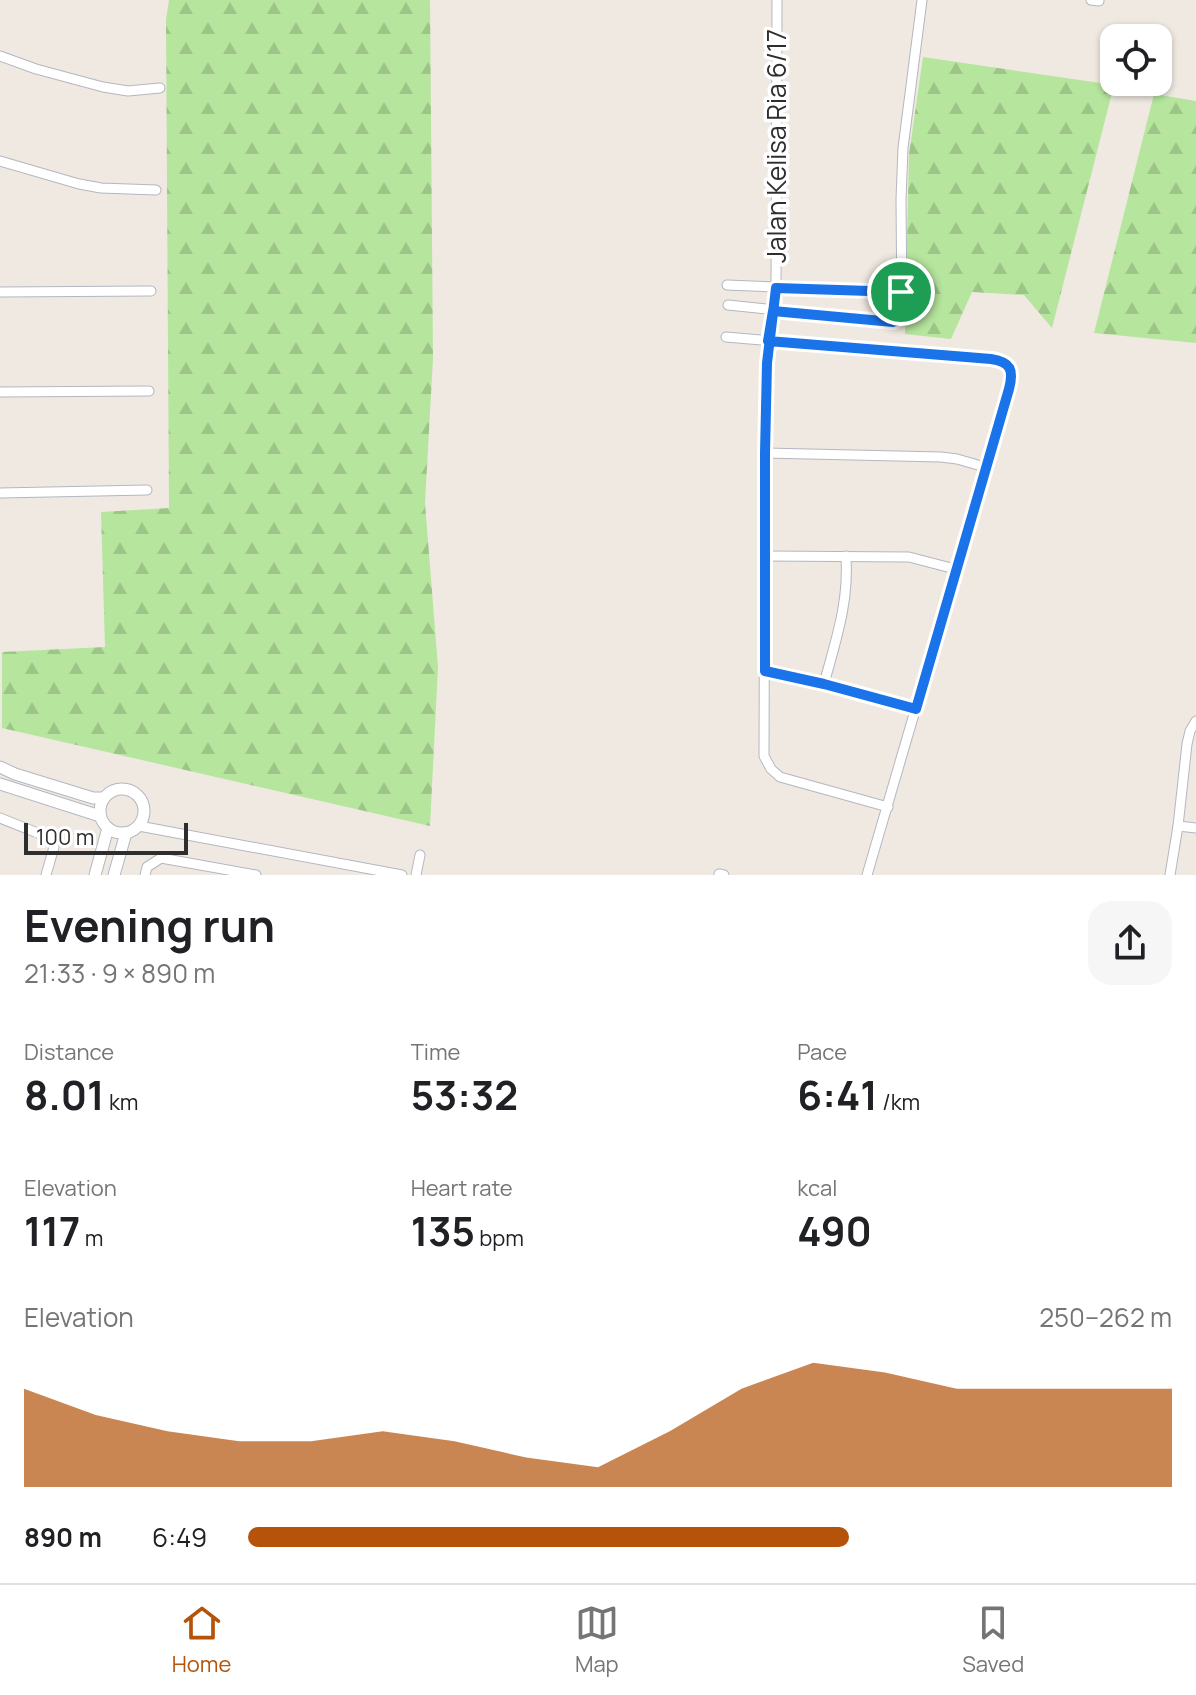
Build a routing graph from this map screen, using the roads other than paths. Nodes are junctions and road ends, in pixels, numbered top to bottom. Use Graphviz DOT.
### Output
graph roads {
  1 [pos="777,0"];
  2 [pos="922,0"];
  3 [pos="0,56"];
  4 [pos="160,88"];
  5 [pos="0,161"];
  6 [pos="156,190"];
  7 [pos="727,285"];
  8 [pos="776,288"];
  9 [pos="151,291"];
  10 [pos="0,292"];
  11 [pos="901,292"];
  12 [pos="728,305"];
  13 [pos="773,311"];
  14 [pos="726,337"];
  15 [pos="768,341"];
  16 [pos="149,391"];
  17 [pos="0,392"];
  18 [pos="765,453"];
  19 [pos="985,467"];
  20 [pos="147,490"];
  21 [pos="0,493"];
  22 [pos="765,556"];
  23 [pos="846,556"];
  24 [pos="955,569"];
  25 [pos="765,671"];
  26 [pos="824,684"];
  27 [pos="916,709"];
  28 [pos="1196,722"];
  29 [pos="0,767"];
  30 [pos="0,784"];
  31 [pos="103,798"];
  32 [pos="888,807"];
  33 [pos="100,816"];
  34 [pos="0,818"];
  35 [pos="139,826"];
  36 [pos="1178,826"];
  37 [pos="108,828"];
  38 [pos="1196,828"];
  39 [pos="126,833"];
  40 [pos="420,855"];
  41 [pos="146,871"];
  42 [pos="46,875"];
  43 [pos="95,875"];
  44 [pos="114,875"];
  45 [pos="256,875"];
  46 [pos="402,875"];
  47 [pos="416,875"];
  48 [pos="867,875"];
  49 [pos="1170,875"];
  1 -- 8 [label="street, Jalan Kelisa Ria 6/17"];
  2 -- 11 [label="street"];
  3 -- 4 [label="street"];
  5 -- 6 [label="street"];
  7 -- 8 [label="street"];
  8 -- 11 [label="street"];
  8 -- 13 [label="street, Jalan Kelisa Ria 6/17"];
  9 -- 10 [label="street"];
  11 -- 13 [label="street"];
  12 -- 13 [label="street"];
  13 -- 15 [label="street, Jalan Kelisa Ria 6/17"];
  14 -- 15 [label="street"];
  15 -- 18 [label="street, Jalan Kelisa Ria 6/17"];
  15 -- 19 [label="street"];
  16 -- 17 [label="street"];
  18 -- 19 [label="street"];
  18 -- 22 [label="street, Jalan Kelisa Ria 6/17"];
  19 -- 24 [label="street"];
  20 -- 21 [label="street"];
  22 -- 23 [label="street"];
  22 -- 25 [label="street, Jalan Kelisa Ria 6/17"];
  23 -- 24 [label="street"];
  23 -- 26 [label="street"];
  24 -- 27 [label="street"];
  25 -- 26 [label="street"];
  25 -- 32 [label="street, Jalan Kelisa Ria 6/17"];
  26 -- 27 [label="street"];
  27 -- 32 [label="street"];
  28 -- 36 [label="street"];
  29 -- 31 [label="street"];
  30 -- 33 [label="street"];
  31 -- 33 [label="street"];
  31 -- 35 [label="street"];
  32 -- 48 [label="street"];
  33 -- 37 [label="street"];
  34 -- 42 [label="street"];
  35 -- 39 [label="street"];
  35 -- 46 [label="street"];
  36 -- 38 [label="street"];
  36 -- 49 [label="street"];
  37 -- 39 [label="street"];
  37 -- 43 [label="street"];
  39 -- 44 [label="street"];
  40 -- 47 [label="street"];
  41 -- 45 [label="street"];
}
